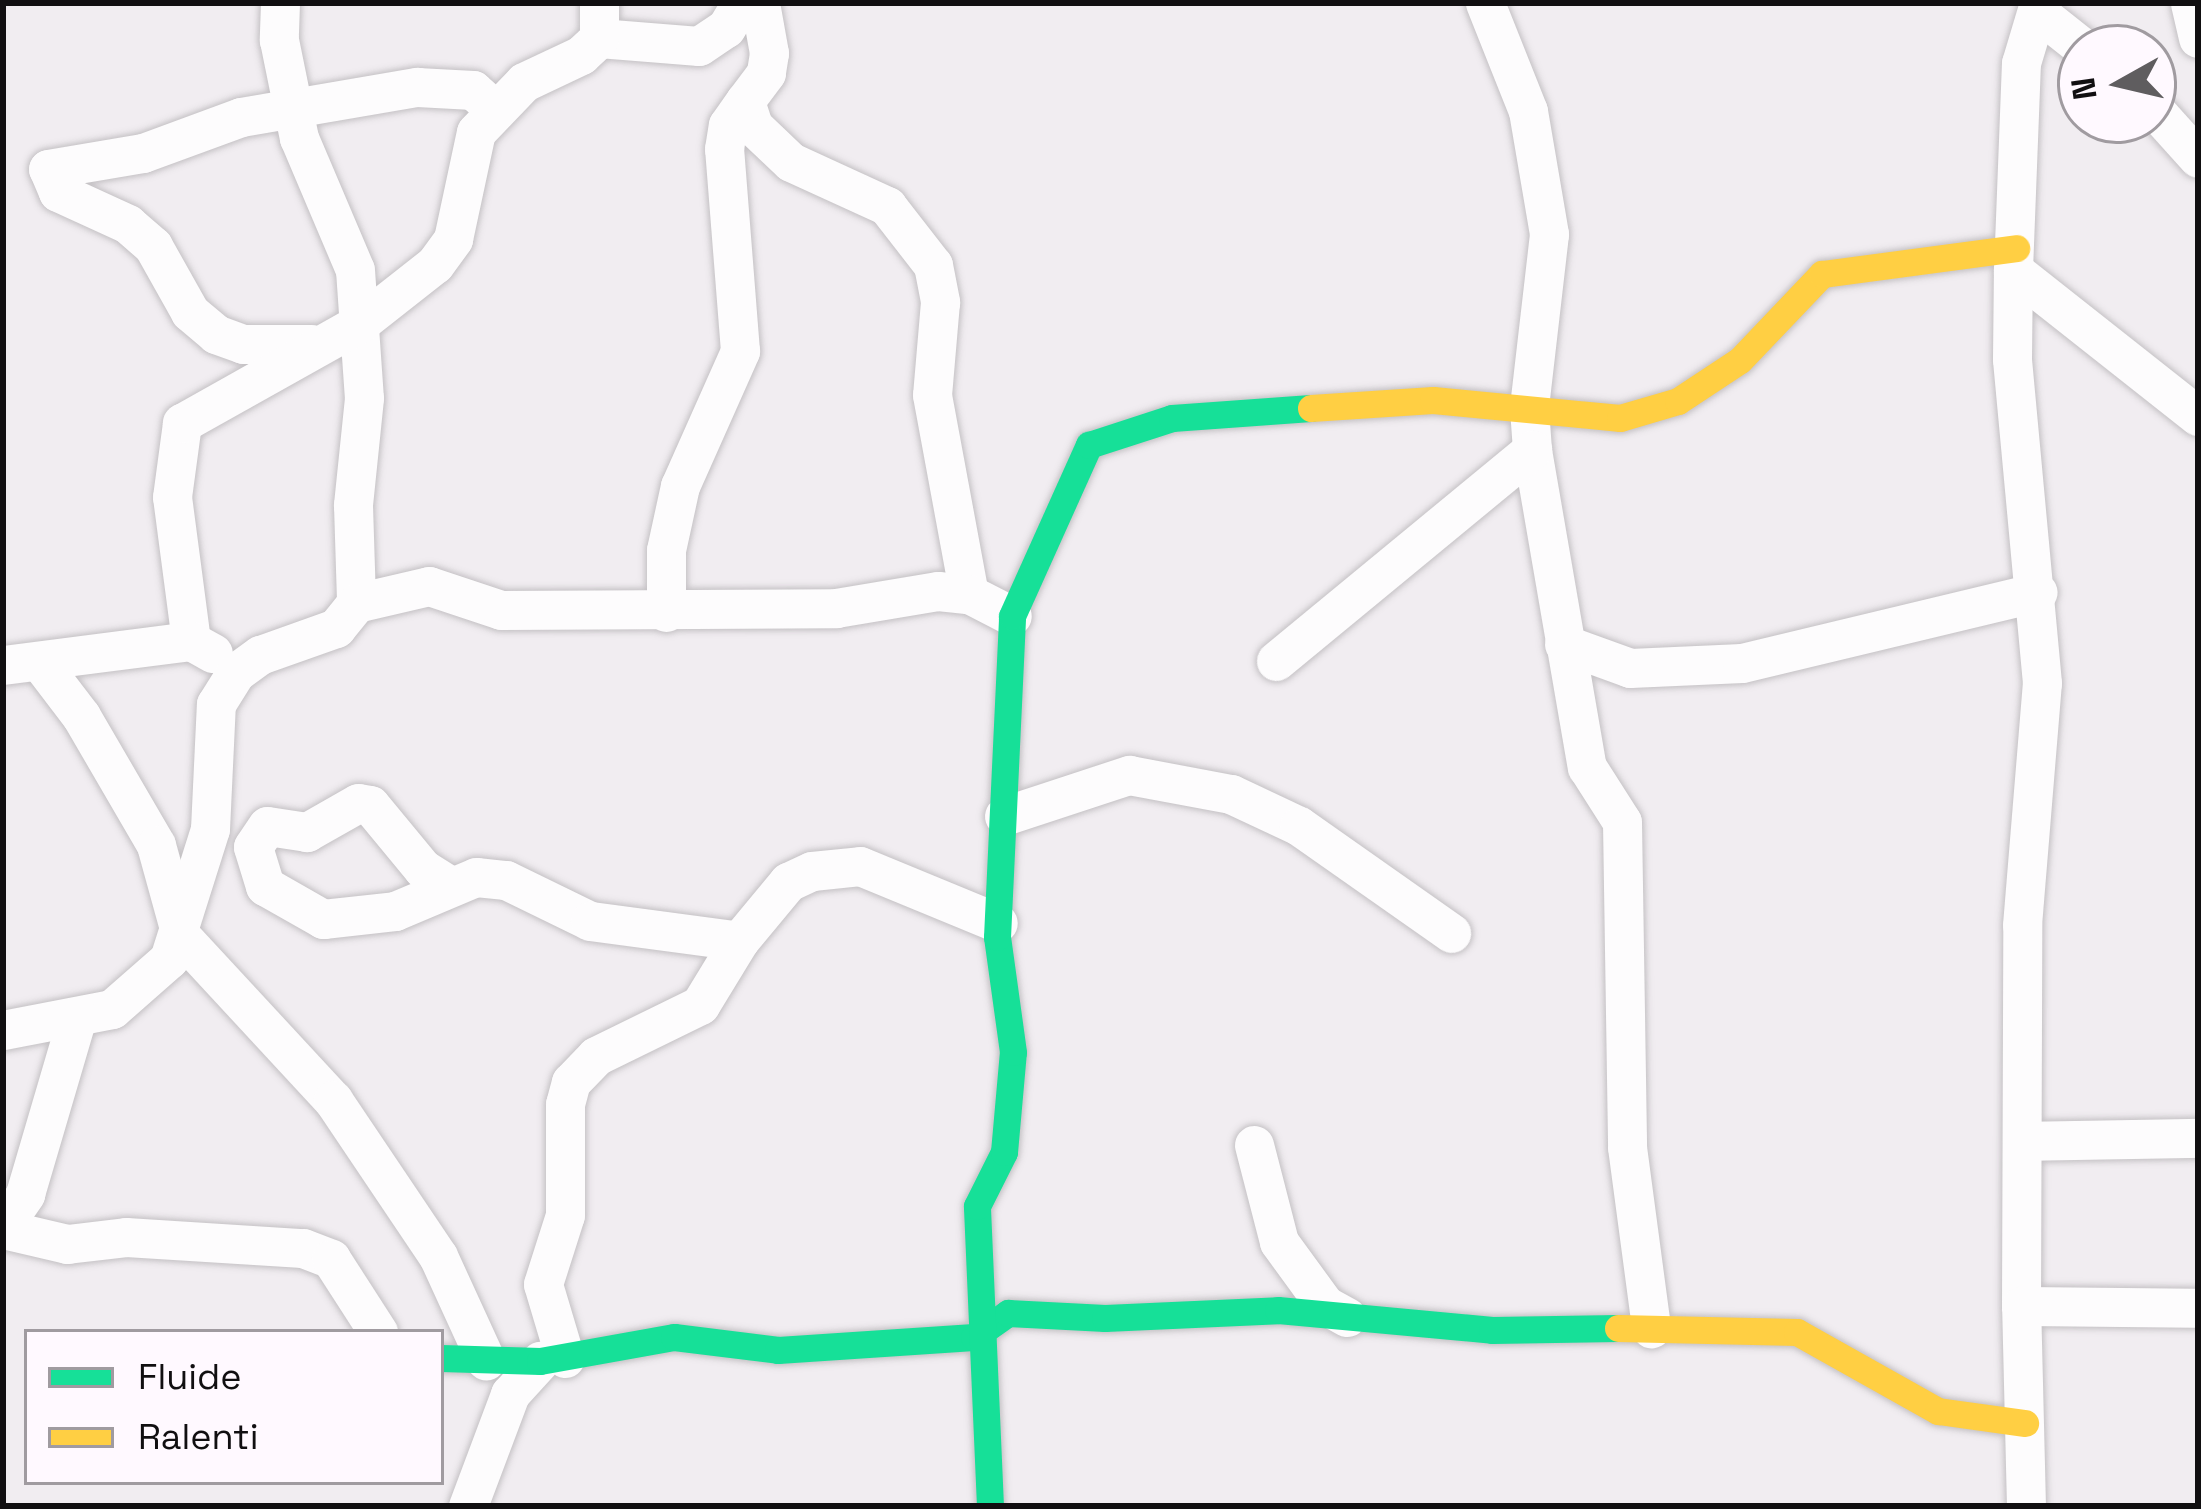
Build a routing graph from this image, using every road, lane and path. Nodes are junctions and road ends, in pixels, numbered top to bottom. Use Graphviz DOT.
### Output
graph roads {
  1 [pos="280,3"];
  2 [pos="741,3"];
  3 [pos="760,3"];
  4 [pos="1485,3"];
  5 [pos="2190,3"];
  6 [pos="2042,6"];
  7 [pos="599,20"];
  8 [pos="2198,38"];
  9 [pos="746,101"];
  10 [pos="494,109"];
  11 [pos="293,110"];
  12 [pos="2177,135"];
  13 [pos="2198,158"];
  14 [pos="2015,259"];
  15 [pos="360,323"];
  16 [pos="314,344"];
  17 [pos="1529,408"];
  18 [pos="2198,416"];
  19 [pos="1532,450"];
  20 [pos="2038,592"];
  21 [pos="969,594"];
  22 [pos="356,604"];
  23 [pos="665,612"];
  24 [pos="1012,616"];
  25 [pos="190,641"];
  26 [pos="1564,644"];
  27 [pos="1276,661"];
  28 [pos="21,663"];
  29 [pos="235,673"];
  30 [pos="1004,816"];
  31 [pos="449,885"];
  32 [pos="998,922"];
  33 [pos="1451,933"];
  34 [pos="181,936"];
  35 [pos="739,941"];
  36 [pos="76,1021"];
  37 [pos="3,1030"];
  38 [pos="2198,1138"];
  39 [pos="2023,1141"];
  40 [pos="1254,1144"];
  41 [pos="3,1227"];
  42 [pos="2021,1306"];
  43 [pos="2198,1308"];
  44 [pos="1357,1322"];
  45 [pos="1651,1328"];
  46 [pos="376,1329"];
  47 [pos="974,1337"];
  48 [pos="444,1358"];
  49 [pos="553,1360"];
  50 [pos="486,1361"];
  51 [pos="2025,1423"];
  52 [pos="468,1506"];
  53 [pos="989,1506"];
  54 [pos="2026,1506"];
  1 -- 11 [label="street"];
  2 -- 7 [label="street"];
  3 -- 9 [label="street"];
  4 -- 17 [label="street"];
  5 -- 8 [label="street"];
  6 -- 14 [label="street"];
  7 -- 10 [label="street"];
  9 -- 21 [label="street"];
  9 -- 23 [label="street"];
  10 -- 11 [label="street"];
  10 -- 15 [label="street"];
  11 -- 15 [label="street"];
  11 -- 16 [label="street"];
  12 -- 13 [label="street"];
  14 -- 17 [label="street"];
  14 -- 18 [label="street"];
  14 -- 20 [label="street"];
  15 -- 16 [label="street"];
  15 -- 22 [label="street"];
  16 -- 25 [label="street"];
  17 -- 19 [label="street"];
  17 -- 24 [label="street"];
  19 -- 26 [label="street"];
  19 -- 27 [label="street"];
  20 -- 26 [label="street"];
  20 -- 39 [label="street"];
  21 -- 23 [label="street"];
  21 -- 24 [label="street"];
  22 -- 23 [label="street"];
  22 -- 29 [label="street"];
  24 -- 30 [label="street"];
  25 -- 28 [label="street"];
  25 -- 29 [label="street"];
  26 -- 45 [label="street"];
  28 -- 34 [label="street"];
  29 -- 34 [label="street"];
  30 -- 32 [label="street"];
  30 -- 33 [label="street"];
  31 -- 31 [label="street"];
  31 -- 35 [label="street"];
  32 -- 35 [label="street"];
  32 -- 47 [label="street"];
  34 -- 36 [label="street"];
  34 -- 50 [label="street"];
  35 -- 49 [label="street"];
  36 -- 37 [label="street"];
  36 -- 41 [label="street"];
  38 -- 39 [label="street"];
  39 -- 42 [label="street"];
  40 -- 44 [label="street"];
  41 -- 46 [label="street"];
  42 -- 43 [label="street"];
  42 -- 51 [label="street"];
  44 -- 45 [label="street"];
  44 -- 47 [label="street"];
  45 -- 51 [label="street"];
  47 -- 49 [label="street"];
  47 -- 53 [label="street"];
  48 -- 50 [label="street"];
  49 -- 50 [label="street"];
  49 -- 52 [label="street"];
  51 -- 54 [label="street"];
}
